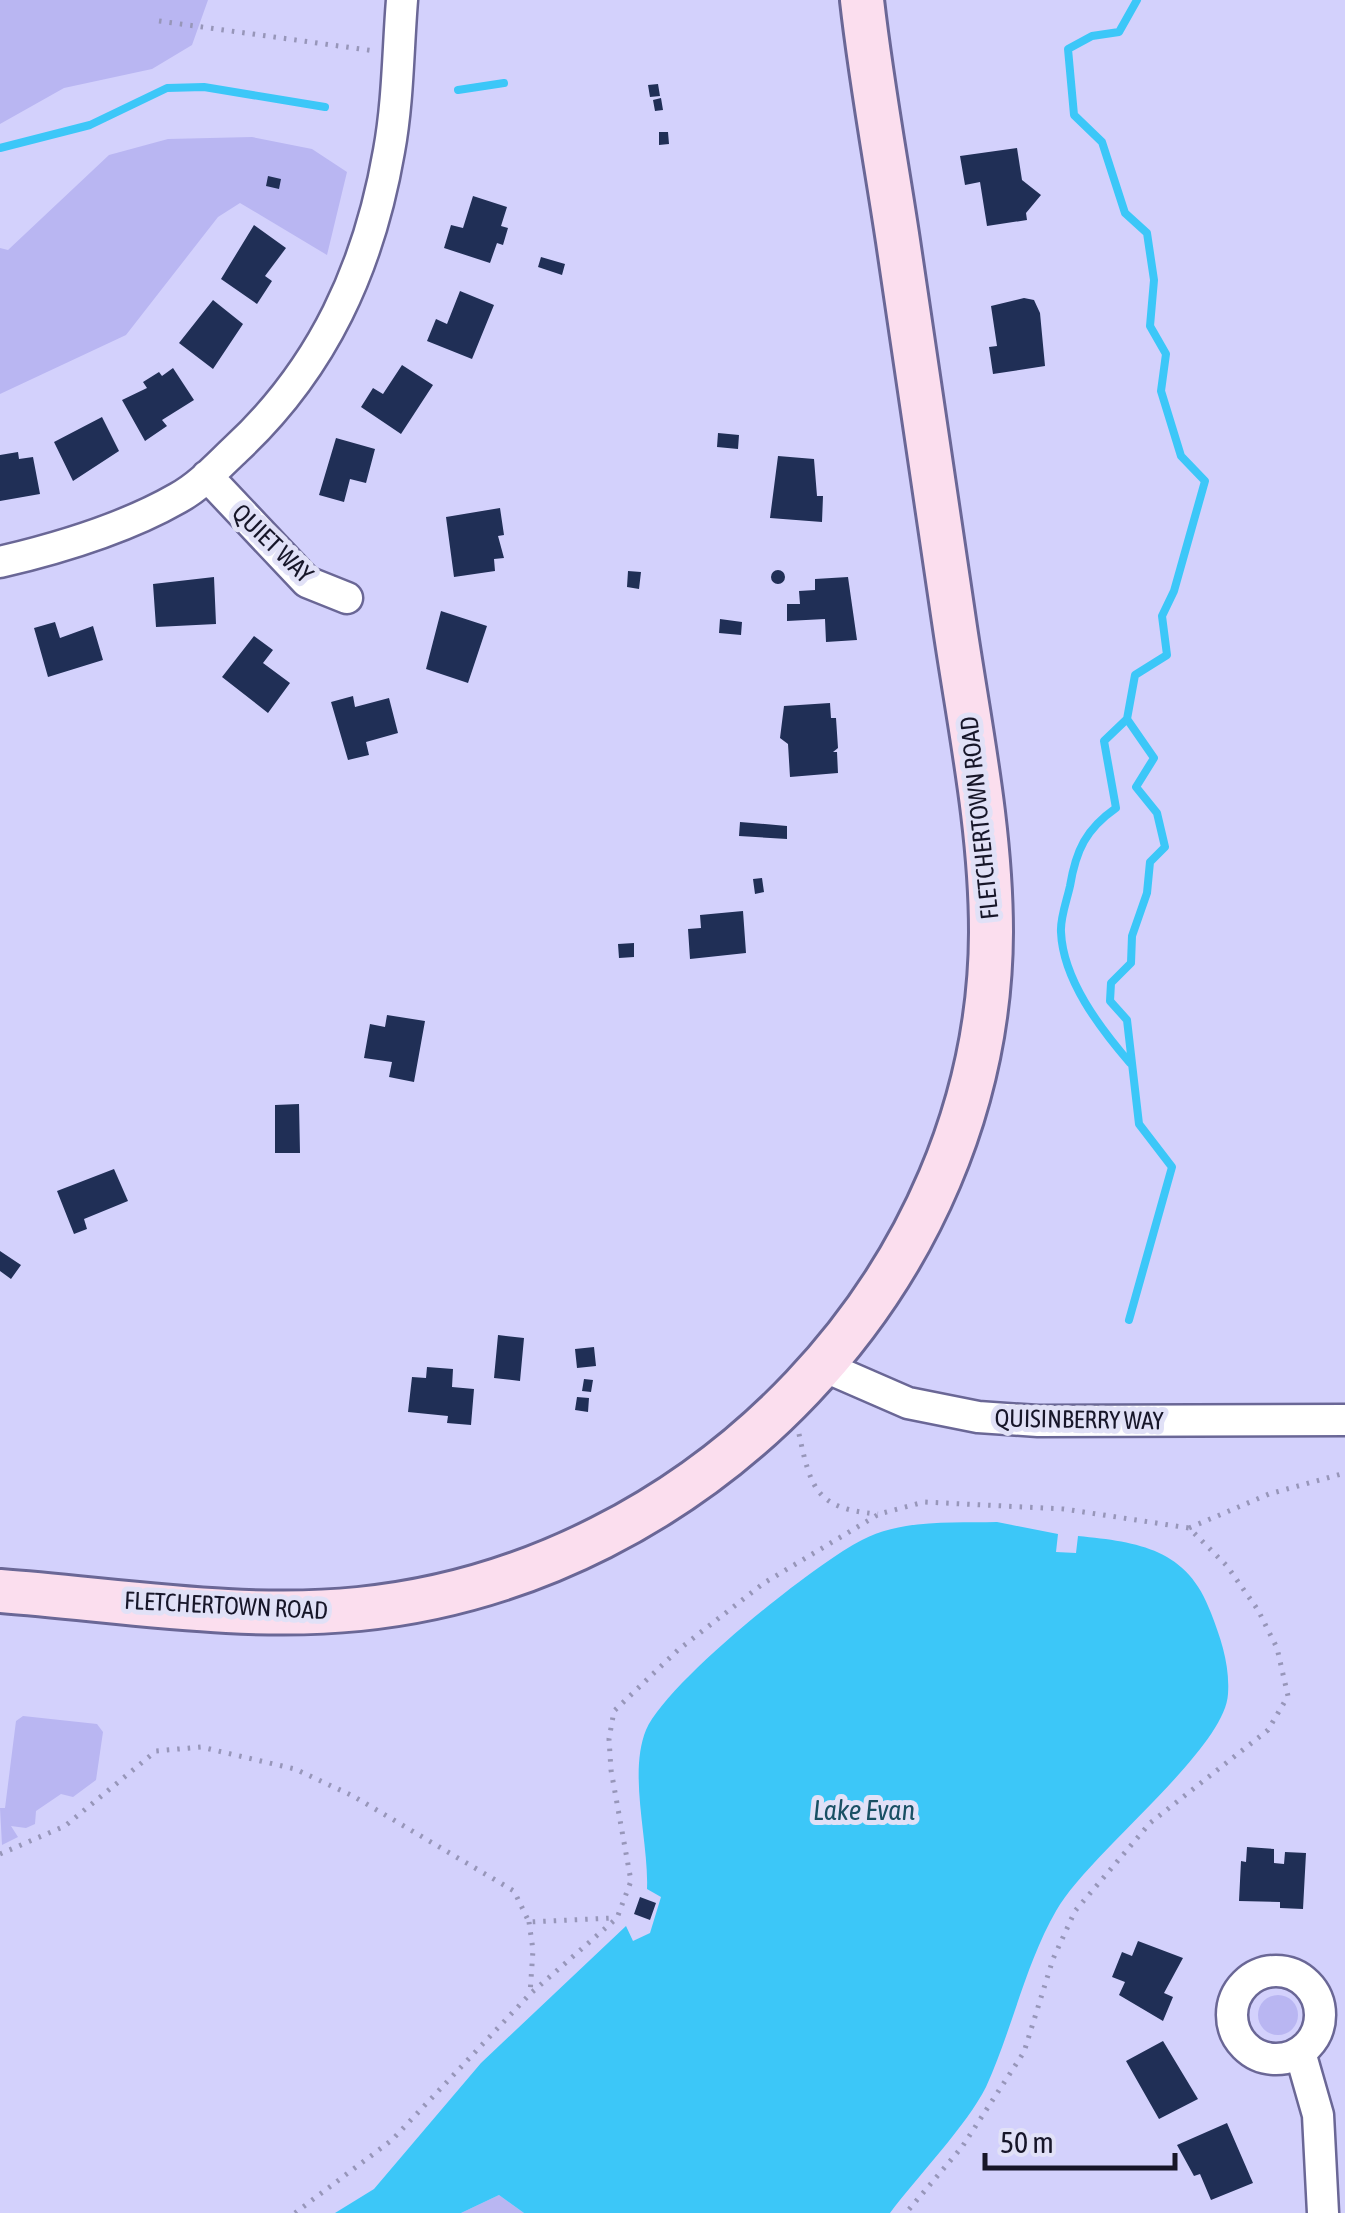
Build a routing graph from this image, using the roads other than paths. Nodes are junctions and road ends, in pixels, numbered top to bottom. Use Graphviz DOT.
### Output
graph roads {
  1 [pos="402,0"];
  2 [pos="862,0"];
  3 [pos="207,476"];
  4 [pos="0,562"];
  5 [pos="347,598"];
  6 [pos="822,1366"];
  7 [pos="1345,1420"];
  8 [pos="0,1591"];
  9 [pos="1300,2052"];
  10 [pos="1324,2213"];
  1 -- 3 [label="street"];
  2 -- 6 [label="street, FLETCHERTOWN ROAD"];
  3 -- 4 [label="street"];
  3 -- 5 [label="street, QUIET WAY"];
  6 -- 7 [label="street, QUISINBERRY WAY"];
  6 -- 8 [label="street, FLETCHERTOWN ROAD"];
  9 -- 10 [label="street"];
}
